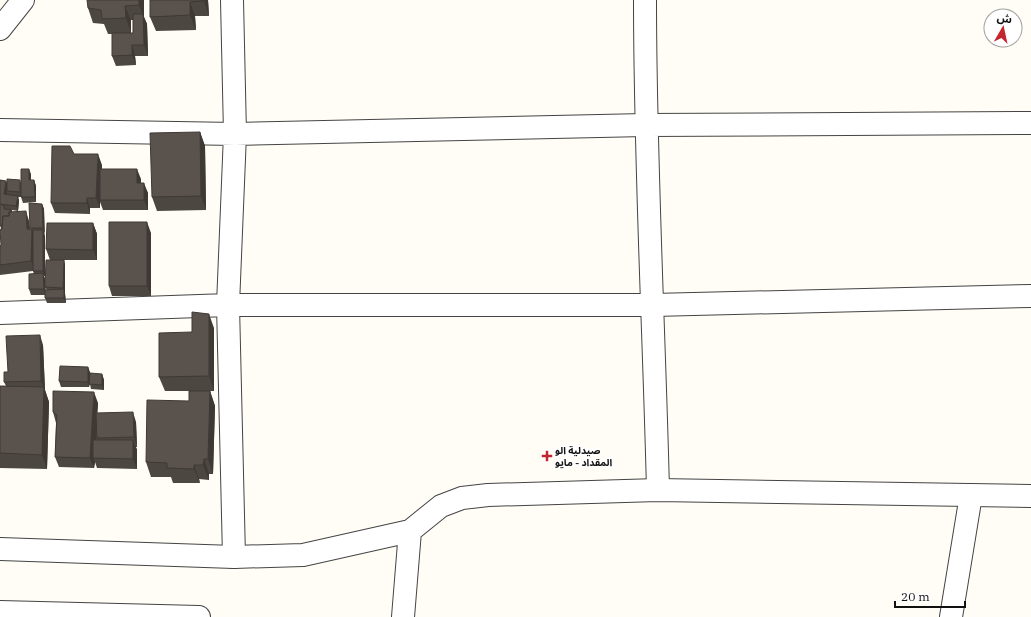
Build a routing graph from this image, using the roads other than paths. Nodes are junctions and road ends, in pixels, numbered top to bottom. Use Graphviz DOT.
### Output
graph roads {
  1 [pos="22,0"];
  2 [pos="232,0"];
  3 [pos="645,0"];
  4 [pos="0,30"];
  5 [pos="1031,123"];
  6 [pos="645,125"];
  7 [pos="0,130"];
  8 [pos="235,134"];
  9 [pos="1031,296"];
  10 [pos="228,305"];
  11 [pos="653,305"];
  12 [pos="0,313"];
  13 [pos="658,490"];
  14 [pos="971,496"];
  15 [pos="1031,496"];
  16 [pos="410,531"];
  17 [pos="0,549"];
  18 [pos="234,557"];
  19 [pos="0,612"];
  20 [pos="199,617"];
  21 [pos="403,617"];
  22 [pos="951,617"];
  1 -- 4 [label="street"];
  2 -- 8 [label="street"];
  3 -- 6 [label="street"];
  5 -- 6 [label="street"];
  6 -- 8 [label="street"];
  6 -- 11 [label="street"];
  7 -- 8 [label="street"];
  8 -- 10 [label="street"];
  9 -- 11 [label="street"];
  10 -- 11 [label="street"];
  10 -- 12 [label="street"];
  10 -- 18 [label="street"];
  11 -- 13 [label="street"];
  13 -- 14 [label="street"];
  13 -- 16 [label="street"];
  14 -- 15 [label="street"];
  14 -- 22 [label="street"];
  16 -- 18 [label="street"];
  16 -- 21 [label="street"];
  17 -- 18 [label="street"];
  19 -- 20 [label="street"];
}
